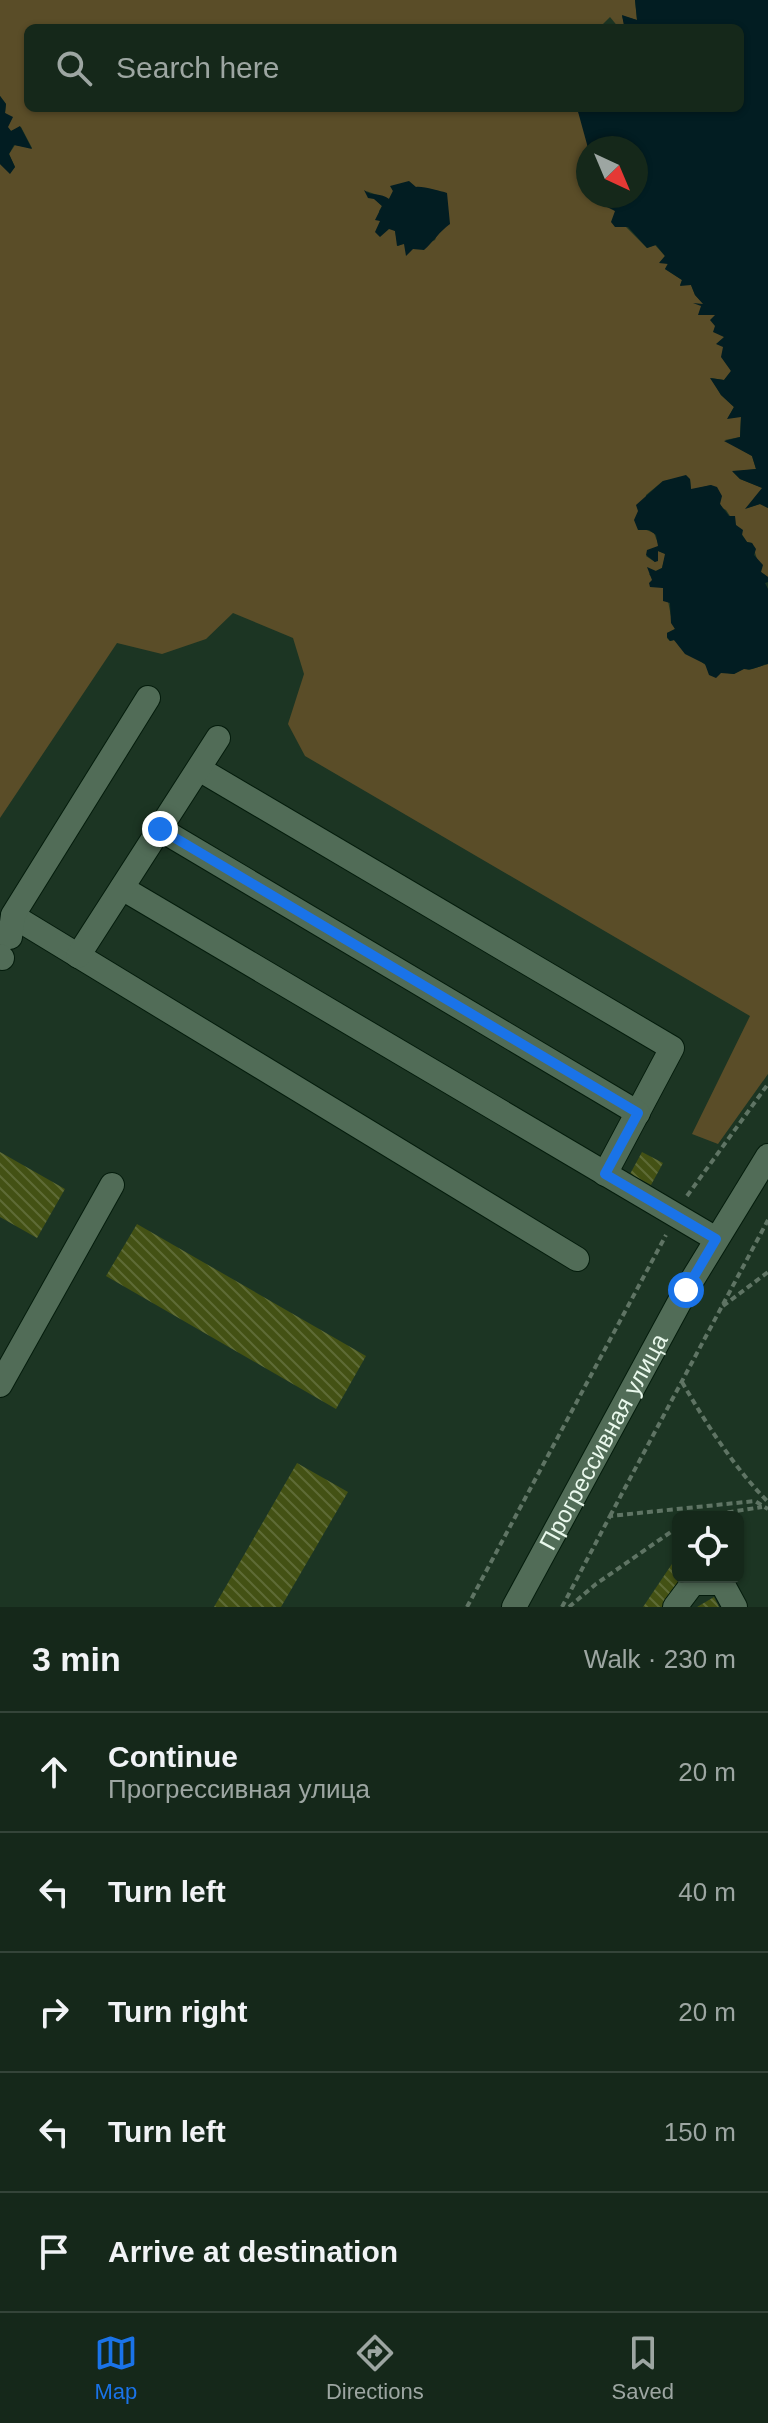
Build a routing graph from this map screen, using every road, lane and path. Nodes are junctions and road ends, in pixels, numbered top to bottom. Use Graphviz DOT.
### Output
graph roads {
  1 [pos="148,698"];
  2 [pos="218,738"];
  3 [pos="199,769"];
  4 [pos="160,829"];
  5 [pos="122,888"];
  6 [pos="6,942"];
  7 [pos="78,956"];
  8 [pos="768,1084"];
  9 [pos="638,1113"];
  10 [pos="768,1156"];
  11 [pos="605,1174"];
  12 [pos="112,1185"];
  13 [pos="676,1215"];
  14 [pos="768,1220"];
  15 [pos="716,1239"];
  16 [pos="577,1259"];
  17 [pos="768,1272"];
  18 [pos="722,1307"];
  19 [pos="682,1382"];
  20 [pos="0,1385"];
  21 [pos="767,1506"];
  22 [pos="736,1511"];
  23 [pos="610,1516"];
  24 [pos="672,1531"];
  25 [pos="467,1607"];
  26 [pos="514,1607"];
  27 [pos="562,1607"];
  28 [pos="569,1607"];
  29 [pos="675,1607"];
  30 [pos="735,1607"];
  1 -- 6 [label="street"];
  2 -- 3 [label="street"];
  3 -- 4 [label="street"];
  3 -- 9 [label="street"];
  4 -- 5 [label="street"];
  4 -- 9 [label="street"];
  5 -- 7 [label="street"];
  5 -- 11 [label="street"];
  6 -- 7 [label="street"];
  7 -- 16 [label="street"];
  8 -- 13 [label="path"];
  9 -- 11 [label="street"];
  10 -- 15 [label="street, Прогрессивная улица"];
  11 -- 13 [label="street"];
  12 -- 20 [label="street"];
  13 -- 15 [label="street"];
  13 -- 25 [label="path"];
  14 -- 18 [label="path"];
  15 -- 26 [label="street, Прогрессивная улица"];
  17 -- 18 [label="path"];
  18 -- 19 [label="path"];
  19 -- 21 [label="path"];
  19 -- 23 [label="path"];
  21 -- 22 [label="path"];
  21 -- 23 [label="path"];
  23 -- 27 [label="path"];
  24 -- 28 [label="path"];
  29 -- 30 [label="street"];
}
